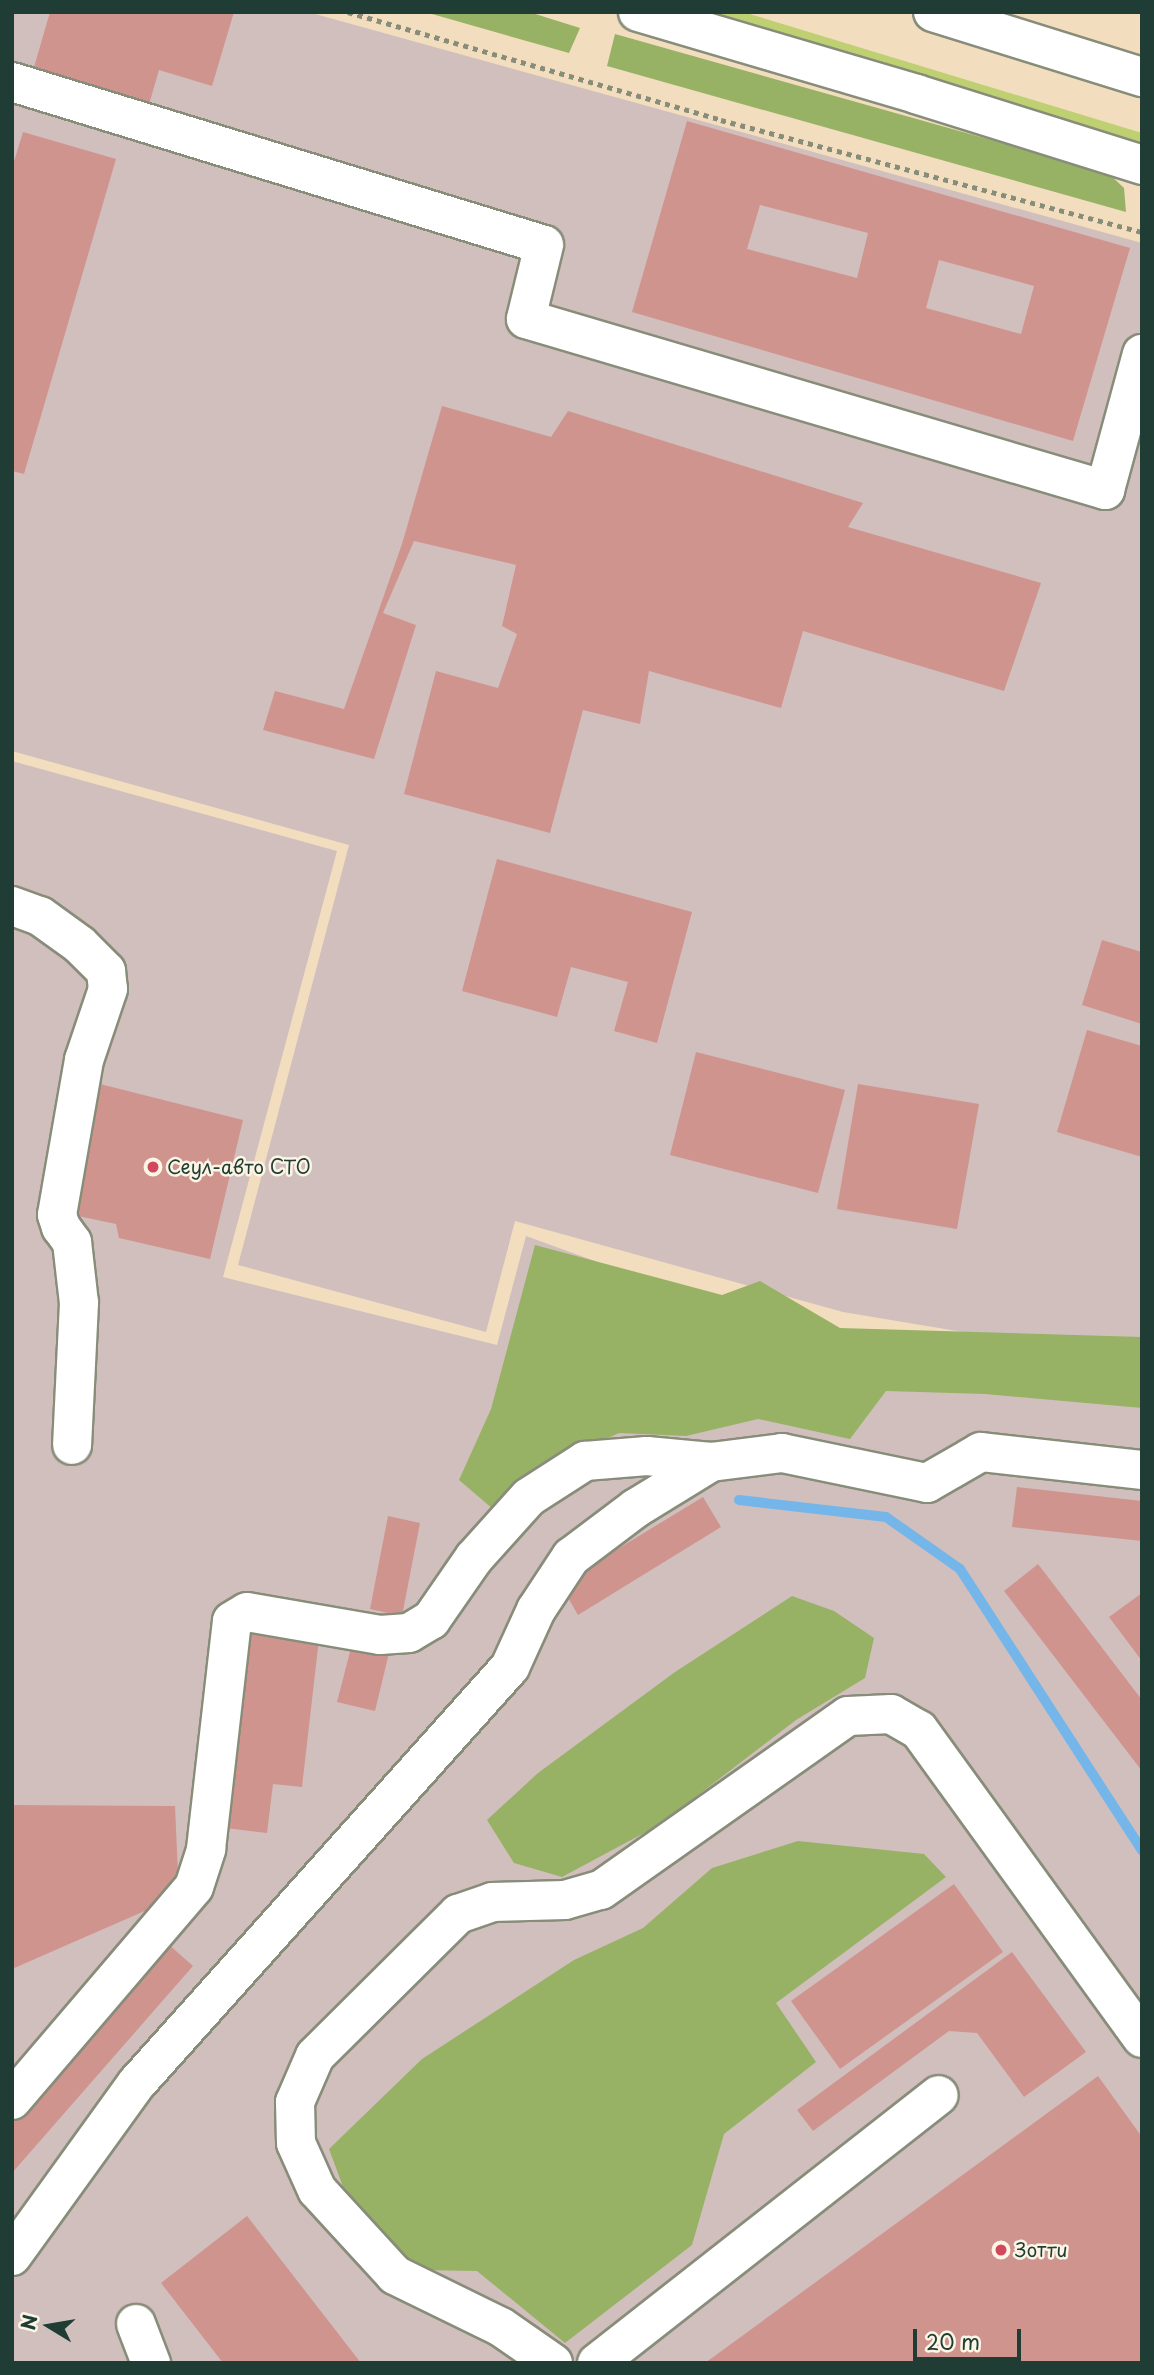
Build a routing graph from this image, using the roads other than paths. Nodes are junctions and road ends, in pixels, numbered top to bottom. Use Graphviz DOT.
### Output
graph roads {
  1 [pos="638,12"];
  2 [pos="933,12"];
  3 [pos="1142,78"];
  4 [pos="12,82"];
  5 [pos="1142,165"];
  6 [pos="1142,354"];
  7 [pos="12,906"];
  8 [pos="72,1445"];
  9 [pos="711,1462"];
  10 [pos="1142,1470"];
  11 [pos="1142,2038"];
  12 [pos="939,2095"];
  13 [pos="12,2100"];
  14 [pos="12,2256"];
  15 [pos="136,2324"];
  16 [pos="151,2363"];
  17 [pos="553,2363"];
  18 [pos="597,2363"];
  1 -- 5 [label="street"];
  2 -- 3 [label="street"];
  4 -- 6 [label="street"];
  7 -- 8 [label="street"];
  9 -- 10 [label="street"];
  9 -- 13 [label="street"];
  9 -- 14 [label="street"];
  11 -- 17 [label="street"];
  12 -- 18 [label="street"];
  15 -- 16 [label="street"];
}
